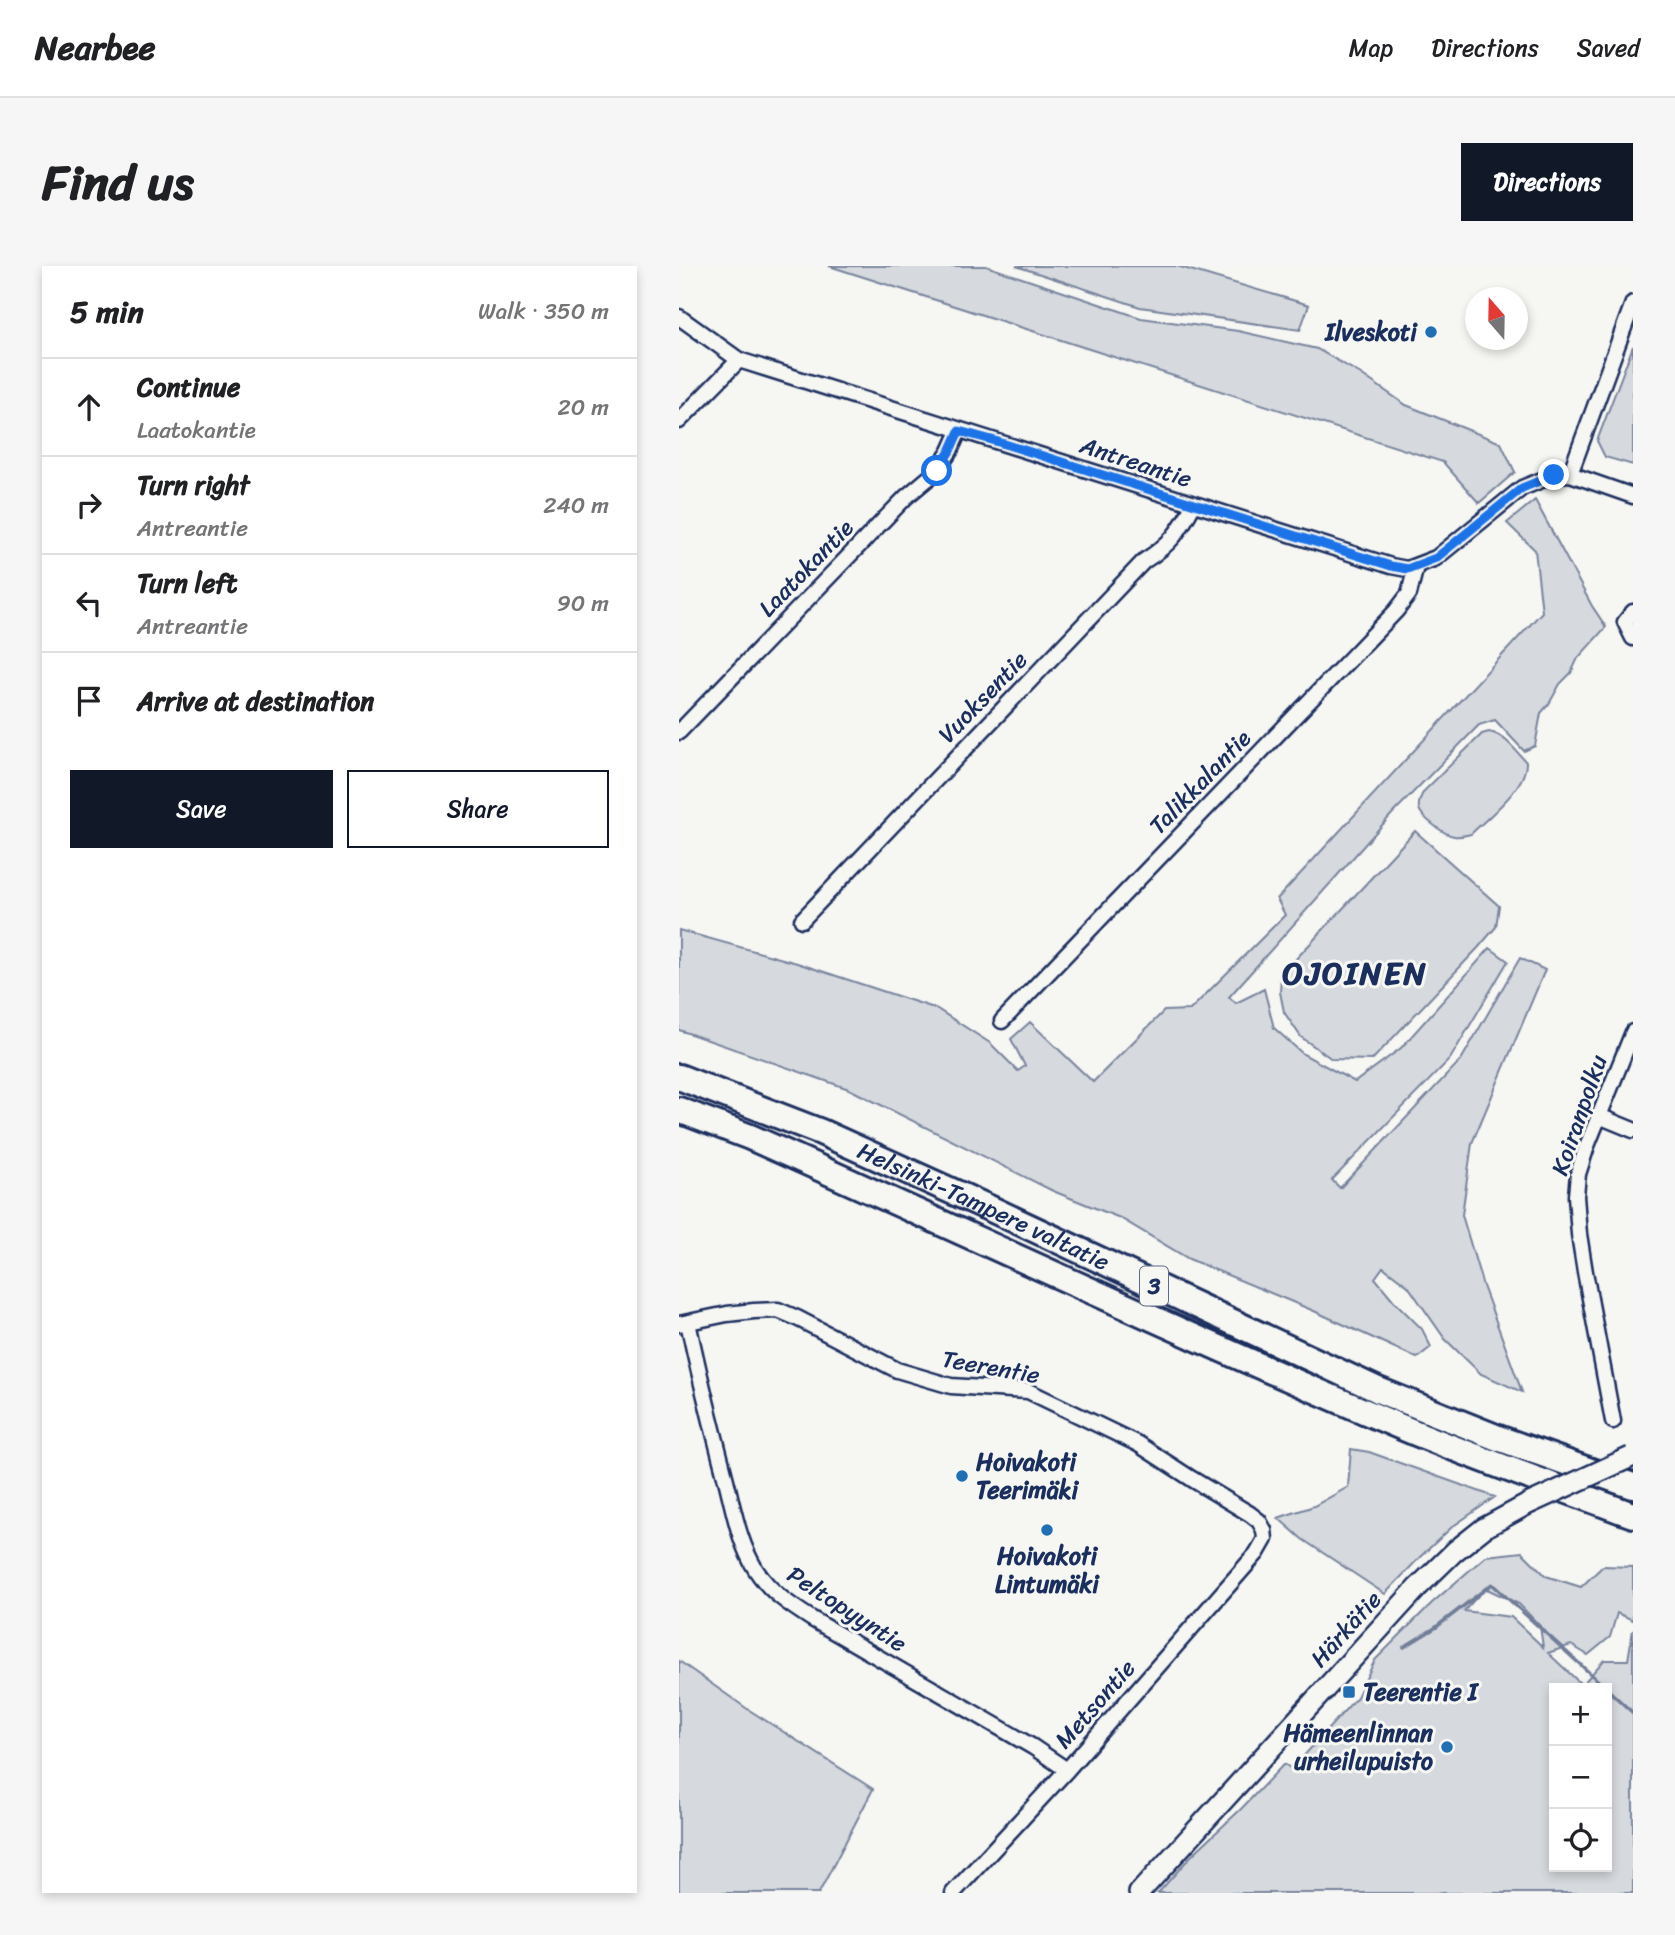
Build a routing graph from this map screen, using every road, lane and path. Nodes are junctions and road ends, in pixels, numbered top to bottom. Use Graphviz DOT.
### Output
graph roads {
  1 [pos="1633,303"];
  2 [pos="679,317"];
  3 [pos="739,360"];
  4 [pos="679,421"];
  5 [pos="959,431"];
  6 [pos="1570,474"];
  7 [pos="1633,496"];
  8 [pos="1194,505"];
  9 [pos="1416,566"];
  10 [pos="1633,612"];
  11 [pos="1633,638"];
  12 [pos="679,732"];
  13 [pos="802,920"];
  14 [pos="1002,1021"];
  15 [pos="1633,1032"];
  16 [pos="679,1077"];
  17 [pos="679,1110"];
  18 [pos="1599,1116"];
  19 [pos="1633,1130"];
  20 [pos="684,1323"];
  21 [pos="1612,1421"];
  22 [pos="1632,1456"];
  23 [pos="1633,1486"];
  24 [pos="1633,1515"];
  25 [pos="1265,1539"];
  26 [pos="1066,1770"];
  27 [pos="953,1893"];
  28 [pos="1139,1893"];
  1 -- 6 [label="street"];
  2 -- 3 [label="street, Antreantie"];
  3 -- 4 [label="street"];
  3 -- 5 [label="street, Antreantie"];
  5 -- 8 [label="street, Antreantie"];
  5 -- 12 [label="street, Laatokantie"];
  6 -- 7 [label="street"];
  6 -- 9 [label="street"];
  8 -- 9 [label="street, Antreantie"];
  8 -- 13 [label="street, Vuoksentie"];
  9 -- 14 [label="street, Talikkalantie"];
  10 -- 11 [label="street"];
  15 -- 18 [label="street, Koiranpolku"];
  16 -- 23 [label="highway, Helsinki-Tampere valtatie / 3"];
  17 -- 24 [label="highway, Helsinki-Tampere valtatie / 3"];
  18 -- 19 [label="street"];
  18 -- 21 [label="street, Koiranpolku"];
  20 -- 25 [label="street, Teerentie"];
  20 -- 26 [label="street, Peltopyyntie"];
  22 -- 28 [label="main road, Härkätie, bridge"];
  25 -- 26 [label="street, Metsontie"];
  26 -- 27 [label="street, Metsontie"];
}
